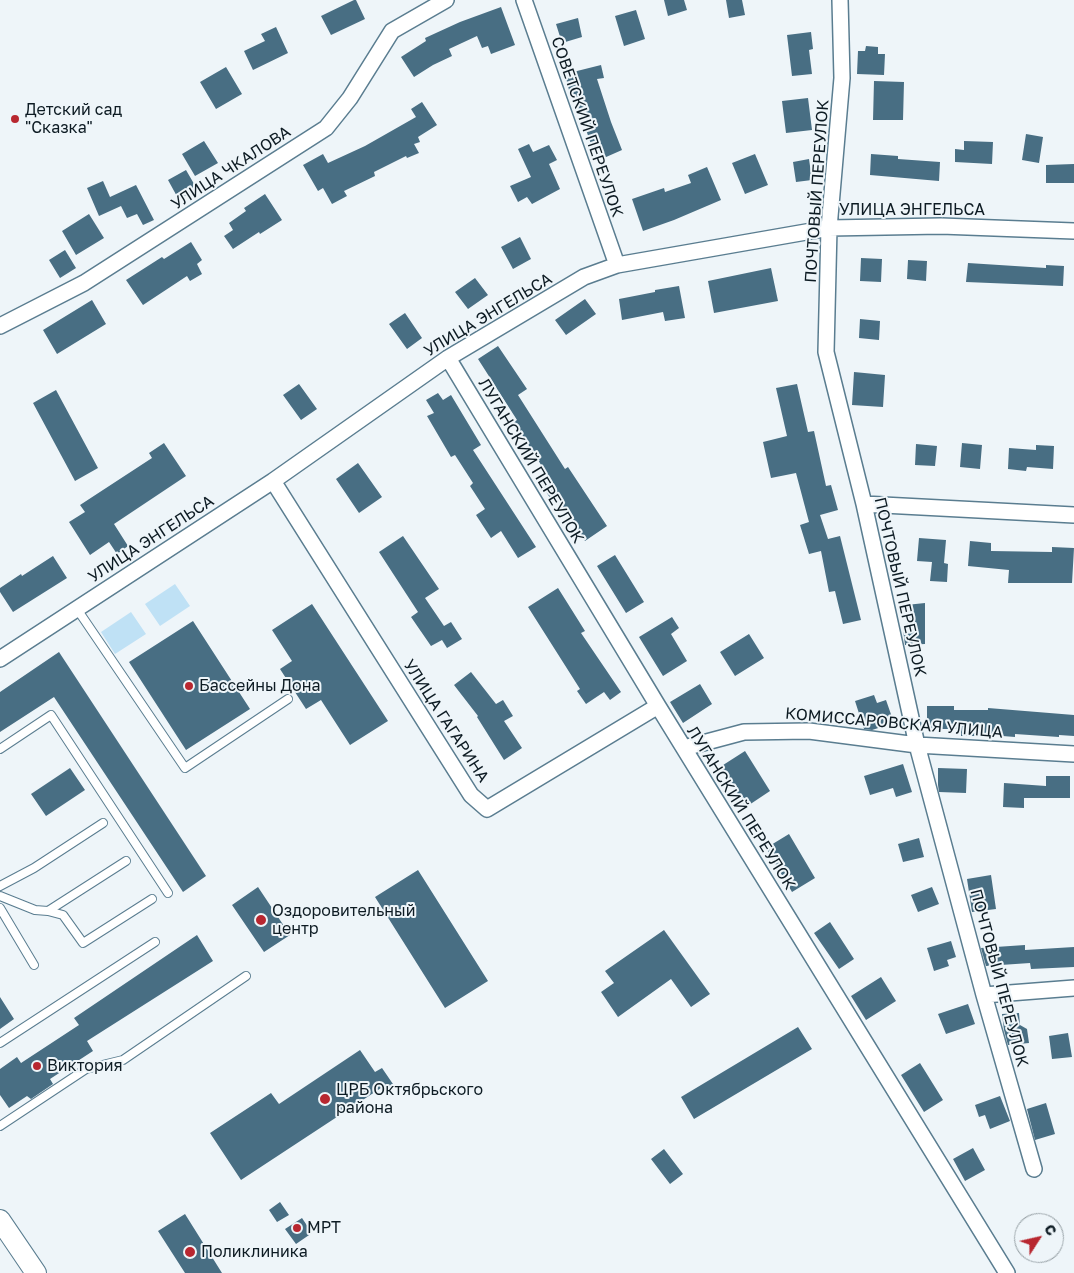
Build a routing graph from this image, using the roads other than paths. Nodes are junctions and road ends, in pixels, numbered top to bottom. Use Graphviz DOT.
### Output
graph roads {
  1 [pos="446,0"];
  2 [pos="524,0"];
  3 [pos="840,0"];
  4 [pos="829,228"];
  5 [pos="1074,231"];
  6 [pos="617,265"];
  7 [pos="0,326"];
  8 [pos="448,358"];
  9 [pos="273,481"];
  10 [pos="864,504"];
  11 [pos="1074,515"];
  12 [pos="77,609"];
  13 [pos="0,659"];
  14 [pos="288,699"];
  15 [pos="658,706"];
  16 [pos="917,745"];
  17 [pos="684,748"];
  18 [pos="0,749"];
  19 [pos="1074,754"];
  20 [pos="103,823"];
  21 [pos="126,861"];
  22 [pos="0,886"];
  23 [pos="168,893"];
  24 [pos="0,896"];
  25 [pos="152,899"];
  26 [pos="0,908"];
  27 [pos="48,911"];
  28 [pos="155,942"];
  29 [pos="34,965"];
  30 [pos="246,976"];
  31 [pos="1074,988"];
  32 [pos="984,995"];
  33 [pos="0,1043"];
  34 [pos="0,1126"];
  35 [pos="1034,1169"];
  36 [pos="0,1220"];
  37 [pos="36,1273"];
  38 [pos="1007,1273"];
  1 -- 7 [label="street, УЛИЦА ЧКАЛОВА"];
  2 -- 6 [label="street, СОВЕТСКИЙ ПЕРЕУЛОК"];
  3 -- 4 [label="street, ПОЧТОВЫЙ ПЕРЕУЛОК"];
  4 -- 5 [label="street, УЛИЦА ЭНГЕЛЬСА"];
  4 -- 6 [label="street, УЛИЦА ЭНГЕЛЬСА"];
  4 -- 10 [label="street, ПОЧТОВЫЙ ПЕРЕУЛОК"];
  6 -- 8 [label="street, УЛИЦА ЭНГЕЛЬСА"];
  8 -- 9 [label="street, УЛИЦА ЭНГЕЛЬСА"];
  8 -- 15 [label="street, ЛУГАНСКИЙ ПЕРЕУЛОК"];
  9 -- 12 [label="street, УЛИЦА ЭНГЕЛЬСА"];
  9 -- 15 [label="street, УЛИЦА ГАГАРИНА"];
  10 -- 11 [label="street"];
  10 -- 16 [label="street, ПОЧТОВЫЙ ПЕРЕУЛОК"];
  12 -- 13 [label="street, УЛИЦА ЭНГЕЛЬСА"];
  12 -- 14 [label="lane"];
  15 -- 17 [label="street, ЛУГАНСКИЙ ПЕРЕУЛОК"];
  16 -- 17 [label="street, КОМИССАРОВСКАЯ УЛИЦА"];
  16 -- 19 [label="street, КОМИССАРОВСКАЯ УЛИЦА"];
  16 -- 32 [label="street, ПОЧТОВЫЙ ПЕРЕУЛОК"];
  17 -- 38 [label="street, ЛУГАНСКИЙ ПЕРЕУЛОК"];
  18 -- 23 [label="lane"];
  20 -- 22 [label="lane"];
  21 -- 27 [label="lane"];
  24 -- 27 [label="lane"];
  25 -- 27 [label="lane"];
  26 -- 29 [label="lane"];
  28 -- 33 [label="lane"];
  30 -- 34 [label="lane"];
  31 -- 32 [label="street"];
  32 -- 35 [label="street, ПОЧТОВЫЙ ПЕРЕУЛОК"];
  36 -- 37 [label="street"];
}
